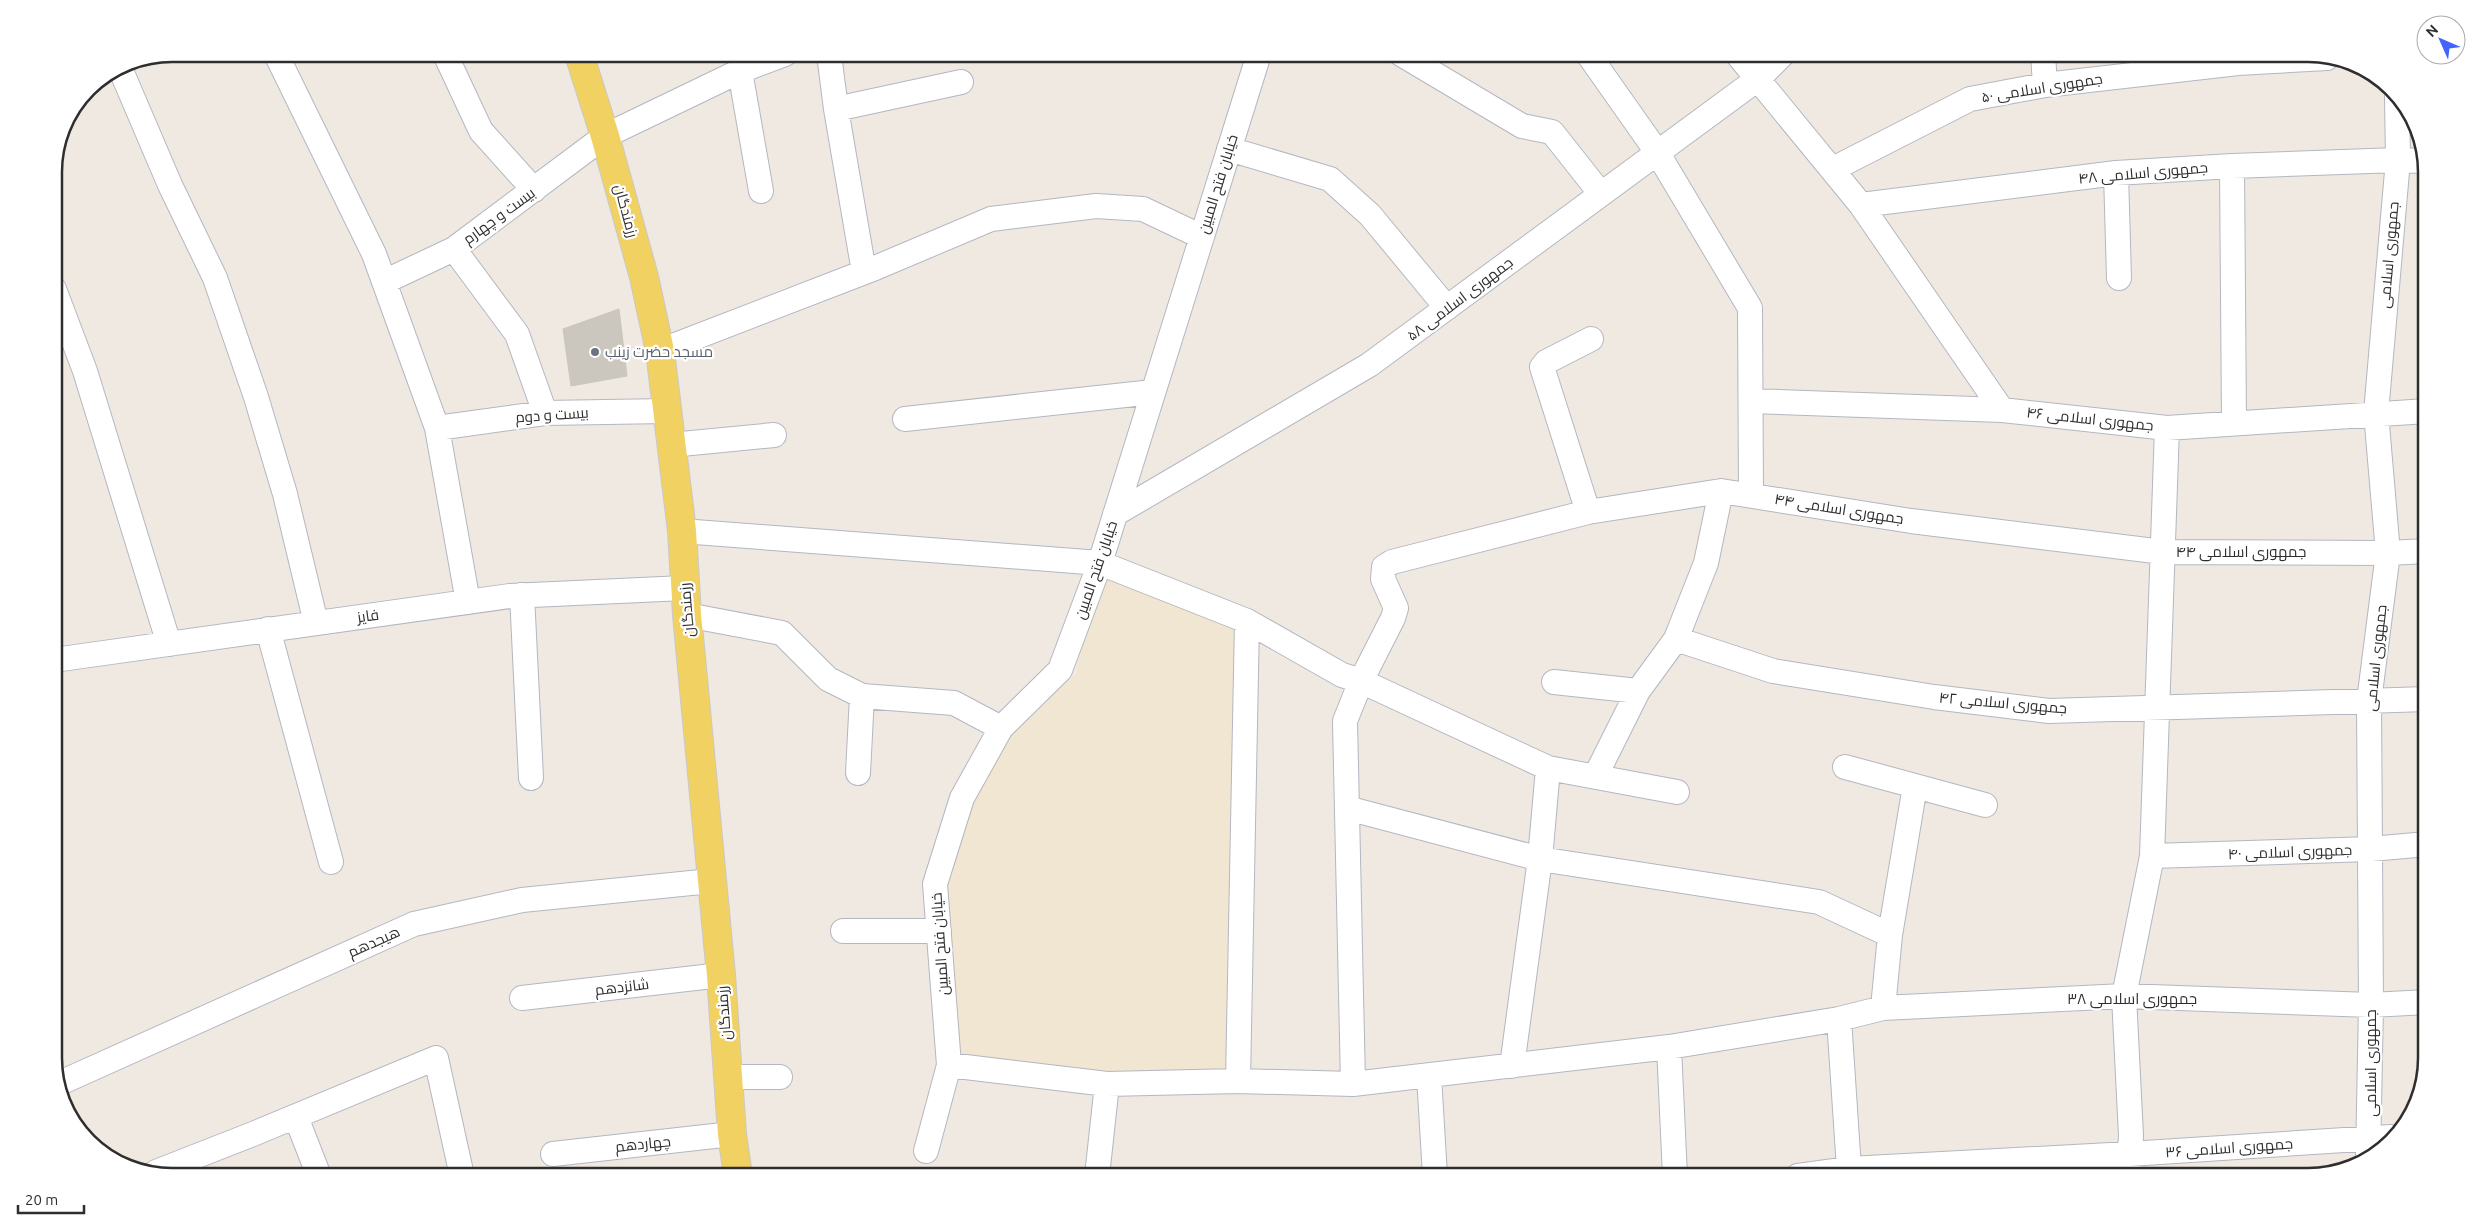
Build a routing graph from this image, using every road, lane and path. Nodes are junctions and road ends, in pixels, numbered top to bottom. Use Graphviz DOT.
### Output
graph roads {
  1 [pos="1256,62"];
  2 [pos="1414,62"];
  3 [pos="1594,62"];
  4 [pos="1745,62"];
  5 [pos="1775,62"];
  6 [pos="2044,62"];
  7 [pos="2267,62"];
  8 [pos="280,63"];
  9 [pos="449,63"];
  10 [pos="582,63"];
  11 [pos="762,63"];
  12 [pos="830,63"];
  13 [pos="740,71"];
  14 [pos="123,75"];
  15 [pos="1759,78"];
  16 [pos="961,82"];
  17 [pos="2045,85"];
  18 [pos="836,108"];
  19 [pos="2397,108"];
  20 [pos="605,136"];
  21 [pos="1229,149"];
  22 [pos="1657,152"];
  23 [pos="2398,160"];
  24 [pos="2417,161"];
  25 [pos="2232,166"];
  26 [pos="1833,169"];
  27 [pos="2116,173"];
  28 [pos="534,190"];
  29 [pos="761,191"];
  30 [pos="1601,194"];
  31 [pos="1861,205"];
  32 [pos="1202,237"];
  33 [pos="454,249"];
  34 [pos="864,272"];
  35 [pos="2118,278"];
  36 [pos="384,282"];
  37 [pos="1447,308"];
  38 [pos="63,313"];
  39 [pos="1591,339"];
  40 [pos="660,350"];
  41 [pos="1153,392"];
  42 [pos="1752,400"];
  43 [pos="2002,410"];
  44 [pos="667,411"];
  45 [pos="2418,411"];
  46 [pos="545,413"];
  47 [pos="2376,413"];
  48 [pos="905,420"];
  49 [pos="2234,423"];
  50 [pos="437,428"];
  51 [pos="2167,428"];
  52 [pos="774,435"];
  53 [pos="671,445"];
  54 [pos="1721,491"];
  55 [pos="1752,494"];
  56 [pos="1588,512"];
  57 [pos="1115,514"];
  58 [pos="682,531"];
  59 [pos="2163,552"];
  60 [pos="2418,552"];
  61 [pos="2388,554"];
  62 [pos="1100,563"];
  63 [pos="684,588"];
  64 [pos="522,595"];
  65 [pos="468,602"];
  66 [pos="687,615"];
  67 [pos="1247,621"];
  68 [pos="316,623"];
  69 [pos="268,629"];
  70 [pos="1676,639"];
  71 [pos="169,644"];
  72 [pos="63,659"];
  73 [pos="1361,681"];
  74 [pos="1554,682"];
  75 [pos="1638,691"];
  76 [pos="862,696"];
  77 [pos="2418,699"];
  78 [pos="2369,701"];
  79 [pos="2158,708"];
  80 [pos="1001,728"];
  81 [pos="1845,767"];
  82 [pos="1548,768"];
  83 [pos="858,773"];
  84 [pos="1596,775"];
  85 [pos="531,778"];
  86 [pos="1915,786"];
  87 [pos="1677,792"];
  88 [pos="1984,805"];
  89 [pos="1348,808"];
  90 [pos="2418,845"];
  91 [pos="2371,849"];
  92 [pos="2152,856"];
  93 [pos="1540,859"];
  94 [pos="331,862"];
  95 [pos="711,881"];
  96 [pos="843,931"];
  97 [pos="939,931"];
  98 [pos="1890,934"];
  99 [pos="721,975"];
  100 [pos="2124,996"];
  101 [pos="522,998"];
  102 [pos="2418,1002"];
  103 [pos="2371,1005"];
  104 [pos="1883,1008"];
  105 [pos="1839,1019"];
  106 [pos="1669,1047"];
  107 [pos="949,1065"];
  108 [pos="1512,1066"];
  109 [pos="1429,1076"];
  110 [pos="728,1077"];
  111 [pos="780,1077"];
  112 [pos="65,1081"];
  113 [pos="1238,1081"];
  114 [pos="1107,1084"];
  115 [pos="1353,1084"];
  116 [pos="296,1117"];
  117 [pos="732,1134"];
  118 [pos="2375,1144"];
  119 [pos="2377,1144"];
  120 [pos="926,1151"];
  121 [pos="554,1154"];
  122 [pos="2128,1165"];
  123 [pos="167,1168"];
  124 [pos="316,1168"];
  125 [pos="460,1168"];
  126 [pos="737,1168"];
  127 [pos="1098,1168"];
  128 [pos="1435,1168"];
  129 [pos="1675,1168"];
  130 [pos="1849,1168"];
  131 [pos="1961,1168"];
  1 -- 21 [label="street, خیابان فتح المبین"];
  2 -- 30 [label="street"];
  3 -- 22 [label="street"];
  4 -- 15 [label="street"];
  5 -- 15 [label="street, جمهوری اسلامی ۵۸"];
  6 -- 17 [label="street"];
  7 -- 17 [label="street, جمهوری اسلامی ۵۰"];
  8 -- 36 [label="street"];
  9 -- 28 [label="street"];
  10 -- 20 [label="main road, رزمندگان"];
  11 -- 13 [label="street, بیست و چهارم"];
  12 -- 18 [label="street"];
  13 -- 20 [label="street, بیست و چهارم"];
  13 -- 29 [label="street"];
  14 -- 68 [label="street"];
  15 -- 22 [label="street, جمهوری اسلامی ۵۸"];
  15 -- 26 [label="street"];
  16 -- 18 [label="street"];
  17 -- 26 [label="street, جمهوری اسلامی ۵۰"];
  18 -- 34 [label="street"];
  19 -- 23 [label="street, جمهوری اسلامی"];
  20 -- 28 [label="street, بیست و چهارم"];
  20 -- 40 [label="main road, رزمندگان"];
  21 -- 32 [label="street, خیابان فتح المبین"];
  21 -- 37 [label="street"];
  22 -- 30 [label="street, جمهوری اسلامی ۵۸"];
  22 -- 42 [label="street"];
  23 -- 24 [label="street, جمهوری اسلامی ۴۸"];
  23 -- 25 [label="street, جمهوری اسلامی ۴۸"];
  23 -- 47 [label="street, جمهوری اسلامی"];
  25 -- 27 [label="street, جمهوری اسلامی ۴۸"];
  25 -- 49 [label="street"];
  26 -- 31 [label="street"];
  27 -- 31 [label="street, جمهوری اسلامی ۴۸"];
  27 -- 35 [label="street"];
  28 -- 33 [label="street, بیست و چهارم"];
  30 -- 37 [label="street, جمهوری اسلامی ۵۸"];
  31 -- 43 [label="street"];
  32 -- 34 [label="street"];
  32 -- 41 [label="street, خیابان فتح المبین"];
  33 -- 36 [label="street, بیست و چهارم"];
  33 -- 46 [label="street"];
  34 -- 40 [label="street"];
  36 -- 50 [label="street"];
  37 -- 57 [label="street, جمهوری اسلامی ۵۸"];
  38 -- 71 [label="street"];
  39 -- 56 [label="street"];
  40 -- 44 [label="main road, رزمندگان"];
  41 -- 48 [label="street"];
  41 -- 57 [label="street, خیابان فتح المبین"];
  42 -- 43 [label="street, جمهوری اسلامی ۴۶"];
  42 -- 55 [label="street"];
  43 -- 51 [label="street, جمهوری اسلامی ۴۶"];
  44 -- 46 [label="street, بیست و دوم"];
  44 -- 53 [label="main road, رزمندگان"];
  45 -- 47 [label="street, جمهوری اسلامی ۴۶"];
  46 -- 50 [label="street, بیست و دوم"];
  47 -- 49 [label="street, جمهوری اسلامی ۴۶"];
  47 -- 61 [label="street, جمهوری اسلامی"];
  49 -- 51 [label="street, جمهوری اسلامی ۴۶"];
  50 -- 65 [label="street"];
  51 -- 59 [label="street"];
  52 -- 53 [label="street"];
  53 -- 58 [label="main road, رزمندگان"];
  54 -- 55 [label="street, جمهوری اسلامی ۴۴"];
  54 -- 56 [label="street, جمهوری اسلامی ۴۴"];
  54 -- 70 [label="street"];
  55 -- 59 [label="street, جمهوری اسلامی ۴۴"];
  56 -- 73 [label="street, جمهوری اسلامی ۴۴"];
  57 -- 62 [label="street, خیابان فتح المبین"];
  58 -- 62 [label="street"];
  58 -- 63 [label="main road, رزمندگان"];
  59 -- 61 [label="street, جمهوری اسلامی ۴۴"];
  59 -- 79 [label="street"];
  60 -- 61 [label="street, جمهوری اسلامی ۴۴"];
  61 -- 78 [label="street, جمهوری اسلامی"];
  62 -- 67 [label="street"];
  62 -- 80 [label="street, خیابان فتح المبین"];
  63 -- 64 [label="street, فایز"];
  63 -- 66 [label="main road, رزمندگان"];
  64 -- 65 [label="street, فایز"];
  64 -- 85 [label="street"];
  65 -- 68 [label="street, فایز"];
  66 -- 76 [label="street"];
  66 -- 95 [label="main road, رزمندگان"];
  67 -- 73 [label="street"];
  67 -- 113 [label="street"];
  68 -- 69 [label="street, فایز"];
  69 -- 71 [label="street, فایز"];
  69 -- 94 [label="street"];
  70 -- 75 [label="street"];
  70 -- 79 [label="street, جمهوری اسلامی ۴۲"];
  71 -- 72 [label="street, فایز"];
  73 -- 82 [label="street"];
  73 -- 89 [label="street"];
  74 -- 75 [label="street"];
  75 -- 84 [label="street"];
  76 -- 80 [label="street"];
  76 -- 83 [label="street"];
  77 -- 78 [label="street, جمهوری اسلامی ۴۲"];
  78 -- 79 [label="street, جمهوری اسلامی ۴۲"];
  78 -- 91 [label="street, جمهوری اسلامی"];
  79 -- 92 [label="street"];
  80 -- 97 [label="street, خیابان فتح المبین"];
  81 -- 86 [label="street"];
  82 -- 84 [label="street"];
  82 -- 93 [label="street"];
  84 -- 87 [label="street"];
  86 -- 88 [label="street"];
  86 -- 98 [label="street"];
  89 -- 93 [label="street"];
  89 -- 115 [label="street"];
  90 -- 91 [label="street, جمهوری اسلامی ۴۰"];
  91 -- 92 [label="street, جمهوری اسلامی ۴۰"];
  91 -- 103 [label="street, جمهوری اسلامی"];
  92 -- 100 [label="street"];
  93 -- 98 [label="street"];
  93 -- 108 [label="street"];
  95 -- 99 [label="main road, رزمندگان"];
  95 -- 112 [label="street, هیجدهم"];
  96 -- 97 [label="street"];
  97 -- 107 [label="street, خیابان فتح المبین"];
  98 -- 104 [label="street"];
  99 -- 101 [label="street, شانزدهم"];
  99 -- 110 [label="main road, رزمندگان"];
  100 -- 103 [label="street, جمهوری اسلامی ۳۸"];
  100 -- 104 [label="street, جمهوری اسلامی ۳۸"];
  100 -- 122 [label="street"];
  102 -- 103 [label="street, جمهوری اسلامی ۳۸"];
  103 -- 119 [label="street, جمهوری اسلامی"];
  104 -- 105 [label="street, جمهوری اسلامی ۳۸"];
  105 -- 106 [label="street, جمهوری اسلامی ۳۸"];
  105 -- 130 [label="street"];
  106 -- 108 [label="street, جمهوری اسلامی ۳۸"];
  106 -- 129 [label="street"];
  107 -- 114 [label="street, جمهوری اسلامی ۳۸"];
  107 -- 120 [label="street, خیابان فتح المبین"];
  108 -- 109 [label="street, جمهوری اسلامی ۳۸"];
  109 -- 115 [label="street, جمهوری اسلامی ۳۸"];
  109 -- 128 [label="street"];
  110 -- 111 [label="street"];
  110 -- 117 [label="main road, رزمندگان"];
  113 -- 114 [label="street, جمهوری اسلامی ۳۸"];
  113 -- 115 [label="street, جمهوری اسلامی ۳۸"];
  114 -- 127 [label="street"];
  116 -- 123 [label="street"];
  116 -- 124 [label="street"];
  116 -- 125 [label="street"];
  117 -- 121 [label="street, چهاردهم"];
  117 -- 126 [label="main road, رزمندگان"];
  118 -- 122 [label="street, جمهوری اسلامی ۳۶"];
  122 -- 131 [label="street, جمهوری اسلامی ۳۶"];
}
